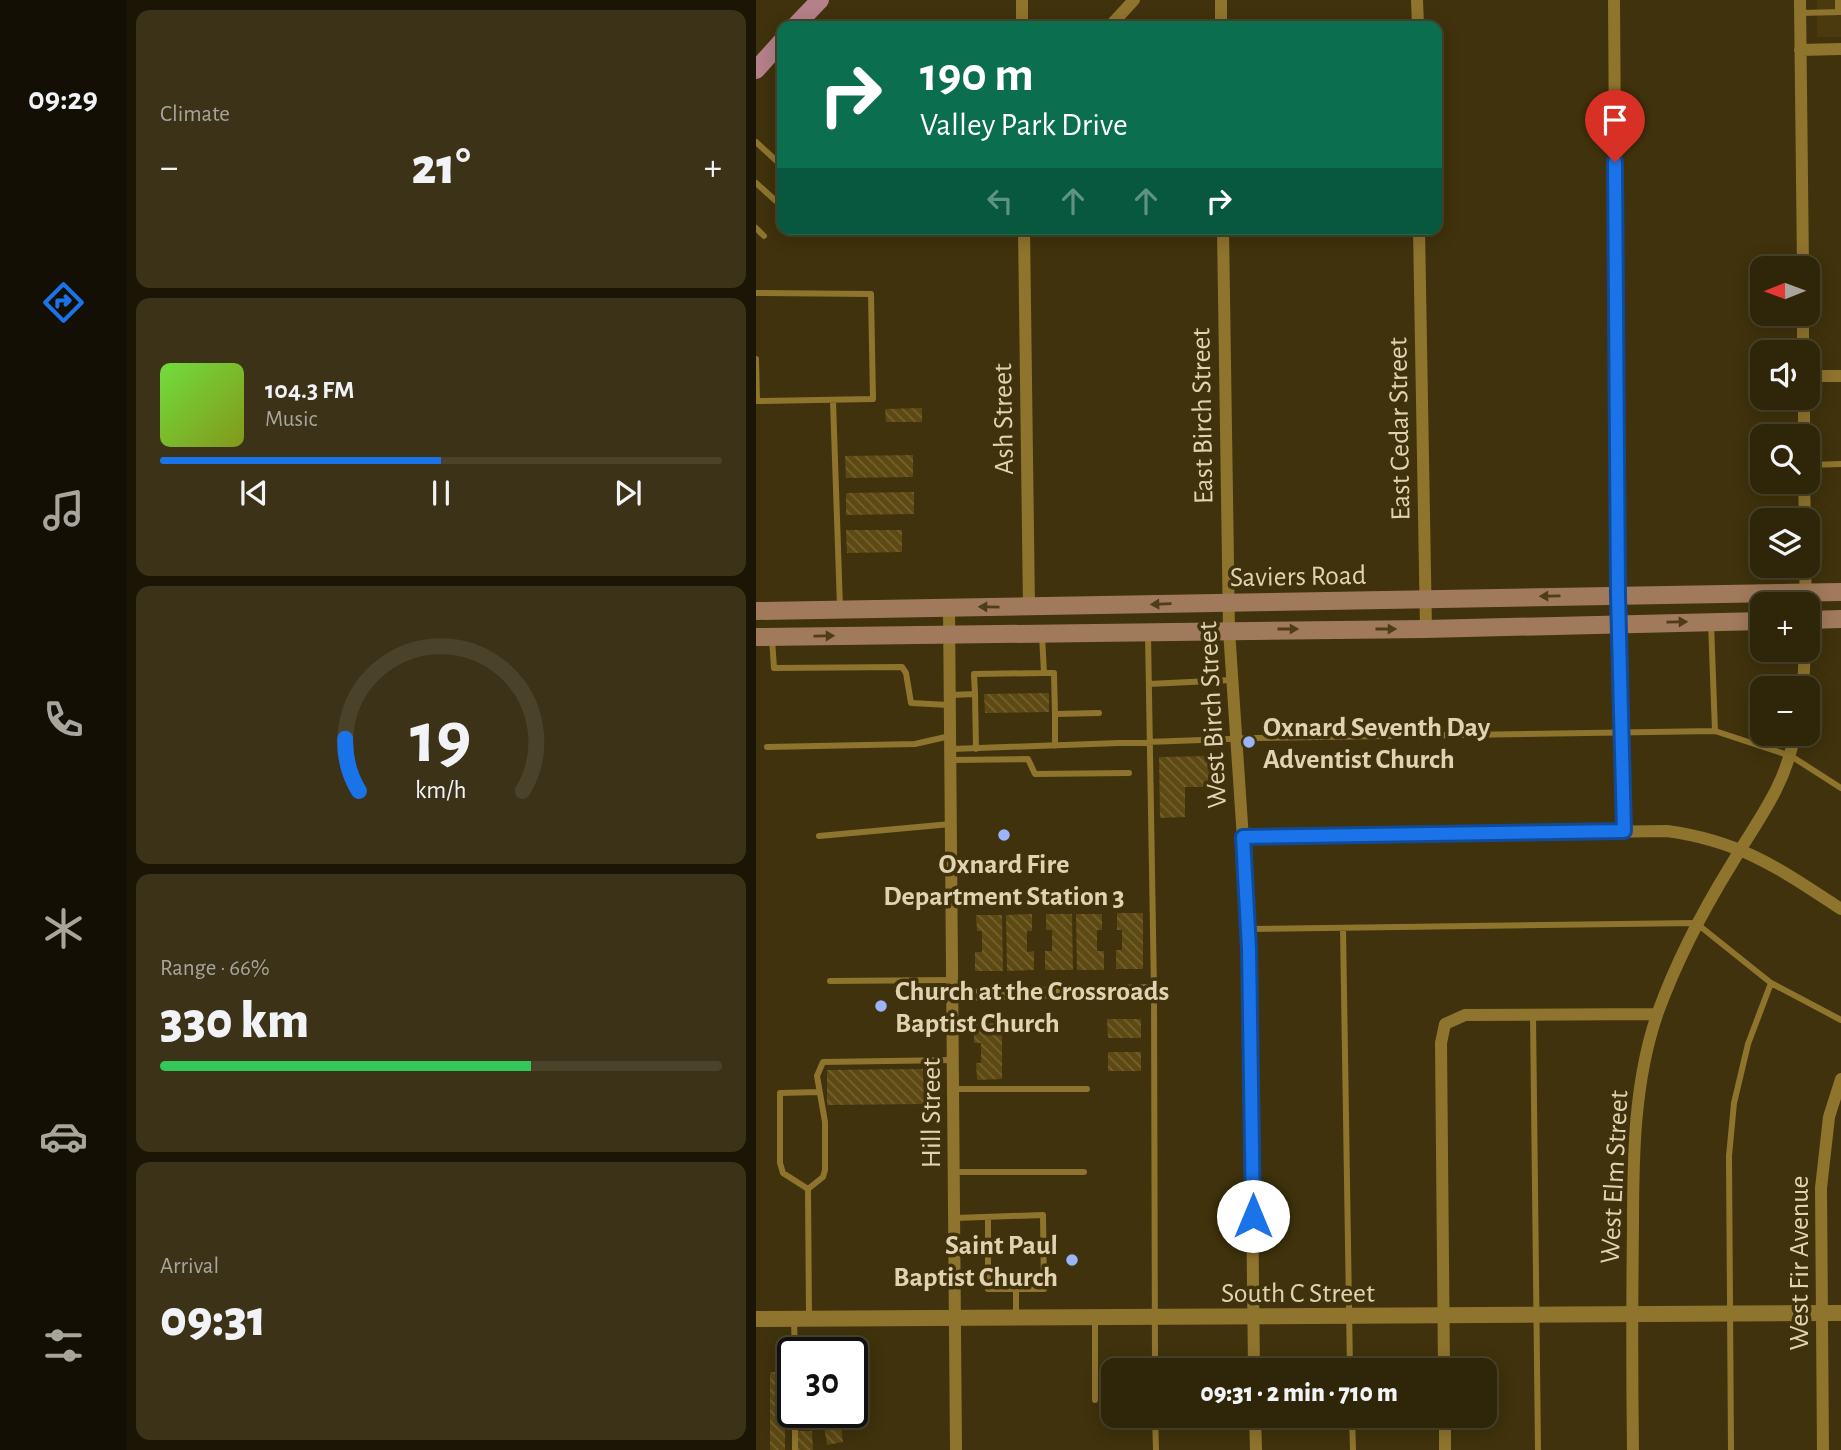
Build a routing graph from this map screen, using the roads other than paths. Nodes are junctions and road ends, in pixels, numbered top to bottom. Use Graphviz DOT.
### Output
graph roads {
  1 [pos="820,0"];
  2 [pos="1022,0"];
  3 [pos="1134,0"];
  4 [pos="1221,0"];
  5 [pos="1418,0"];
  6 [pos="1614,0"];
  7 [pos="1838,0"];
  8 [pos="1800,7"];
  9 [pos="1840,12"];
  10 [pos="802,21"];
  11 [pos="1022,21"];
  12 [pos="1115,21"];
  13 [pos="1221,21"];
  14 [pos="1418,21"];
  15 [pos="777,47"];
  16 [pos="1800,50"];
  17 [pos="1841,50"];
  18 [pos="756,70"];
  19 [pos="756,142"];
  20 [pos="777,161"];
  21 [pos="756,183"];
  22 [pos="777,200"];
  23 [pos="756,228"];
  24 [pos="1024,235"];
  25 [pos="1223,235"];
  26 [pos="1419,235"];
  27 [pos="764,236"];
  28 [pos="1802,256"];
  29 [pos="756,293"];
  30 [pos="756,359"];
  31 [pos="1820,376"];
  32 [pos="1841,376"];
  33 [pos="833,401"];
  34 [pos="1841,464"];
  35 [pos="1820,465"];
  36 [pos="1841,592"];
  37 [pos="1618,595"];
  38 [pos="1820,596"];
  39 [pos="1750,597"];
  40 [pos="1425,599"];
  41 [pos="1229,603"];
  42 [pos="950,607"];
  43 [pos="1029,608"];
  44 [pos="840,609"];
  45 [pos="756,611"];
  46 [pos="1841,619"];
  47 [pos="1820,620"];
  48 [pos="1750,621"];
  49 [pos="1711,622"];
  50 [pos="1619,623"];
  51 [pos="1426,629"];
  52 [pos="1230,630"];
  53 [pos="1148,631"];
  54 [pos="1042,632"];
  55 [pos="950,633"];
  56 [pos="764,637"];
  57 [pos="1044,673"];
  58 [pos="1233,680"];
  59 [pos="1149,684"];
  60 [pos="975,694"];
  61 [pos="951,700"];
  62 [pos="1055,713"];
  63 [pos="1099,713"];
  64 [pos="1622,731"];
  65 [pos="1715,731"];
  66 [pos="952,736"];
  67 [pos="1237,741"];
  68 [pos="1151,744"];
  69 [pos="1055,746"];
  70 [pos="1793,746"];
  71 [pos="768,747"];
  72 [pos="976,749"];
  73 [pos="952,755"];
  74 [pos="1791,756"];
  75 [pos="1129,773"];
  76 [pos="1841,788"];
  77 [pos="953,824"];
  78 [pos="1624,831"];
  79 [pos="819,836"];
  80 [pos="1243,837"];
  81 [pos="1740,849"];
  82 [pos="1841,909"];
  83 [pos="1696,923"];
  84 [pos="1343,928"];
  85 [pos="1249,929"];
  86 [pos="954,980"];
  87 [pos="830,981"];
  88 [pos="1771,983"];
  89 [pos="1154,990"];
  90 [pos="954,995"];
  91 [pos="1534,1014"];
  92 [pos="1657,1014"];
  93 [pos="1841,1020"];
  94 [pos="954,1060"];
  95 [pos="1841,1079"];
  96 [pos="954,1089"];
  97 [pos="1087,1089"];
  98 [pos="819,1092"];
  99 [pos="955,1172"];
  100 [pos="1084,1172"];
  101 [pos="808,1189"];
  102 [pos="988,1217"];
  103 [pos="955,1218"];
  104 [pos="1016,1289"];
  105 [pos="1822,1313"];
  106 [pos="1841,1313"];
  107 [pos="1534,1314"];
  108 [pos="1728,1314"];
  109 [pos="1632,1315"];
  110 [pos="1443,1316"];
  111 [pos="1016,1317"];
  112 [pos="955,1318"];
  113 [pos="1095,1318"];
  114 [pos="1253,1318"];
  115 [pos="1349,1318"];
  116 [pos="756,1319"];
  117 [pos="801,1319"];
  118 [pos="1155,1319"];
  119 [pos="798,1337"];
  120 [pos="1155,1358"];
  121 [pos="1254,1358"];
  122 [pos="1350,1358"];
  123 [pos="1444,1358"];
  124 [pos="1095,1400"];
  125 [pos="795,1428"];
  126 [pos="1155,1428"];
  127 [pos="1255,1428"];
  128 [pos="1352,1428"];
  129 [pos="1445,1428"];
  130 [pos="795,1450"];
  131 [pos="956,1450"];
  132 [pos="1156,1450"];
  133 [pos="1256,1450"];
  134 [pos="1353,1450"];
  135 [pos="1445,1450"];
  136 [pos="1538,1450"];
  137 [pos="1633,1450"];
  138 [pos="1731,1450"];
  139 [pos="1824,1450"];
  1 -- 10 [label="main road"];
  2 -- 11 [label="street"];
  3 -- 12 [label="street"];
  4 -- 13 [label="street"];
  5 -- 14 [label="street"];
  6 -- 37 [label="street"];
  7 -- 9 [label="lane"];
  8 -- 9 [label="lane"];
  8 -- 16 [label="street"];
  15 -- 18 [label="main road"];
  16 -- 17 [label="street"];
  16 -- 28 [label="street"];
  19 -- 20 [label="lane"];
  21 -- 22 [label="lane"];
  23 -- 27 [label="lane"];
  24 -- 43 [label="street, Ash Street"];
  25 -- 41 [label="street, East Birch Street"];
  26 -- 40 [label="street, East Cedar Street"];
  29 -- 33 [label="lane"];
  30 -- 33 [label="lane"];
  31 -- 32 [label="street"];
  33 -- 44 [label="lane"];
  34 -- 35 [label="lane"];
  36 -- 38 [label="main road, Saviers Road"];
  37 -- 39 [label="main road, Saviers Road"];
  37 -- 40 [label="main road, Saviers Road, one-way"];
  37 -- 50 [label="street"];
  40 -- 41 [label="main road, Saviers Road"];
  40 -- 51 [label="street, East Cedar Street"];
  41 -- 43 [label="main road, Saviers Road, one-way"];
  41 -- 52 [label="street, West Birch Street"];
  43 -- 42 [label="main road, Saviers Road, one-way"];
  42 -- 44 [label="main road, Saviers Road"];
  42 -- 55 [label="street, Hill Street"];
  44 -- 45 [label="main road, Saviers Road"];
  46 -- 47 [label="main road"];
  48 -- 49 [label="main road, Saviers Road"];
  50 -- 49 [label="main road, Saviers Road, one-way"];
  49 -- 65 [label="lane"];
  50 -- 51 [label="main road, Saviers Road"];
  50 -- 64 [label="street"];
  52 -- 51 [label="main road, Saviers Road, one-way"];
  52 -- 53 [label="main road, Saviers Road"];
  52 -- 58 [label="street, West Birch Street"];
  53 -- 54 [label="main road, Saviers Road"];
  53 -- 59 [label="lane"];
  54 -- 55 [label="main road, Saviers Road"];
  54 -- 57 [label="lane"];
  56 -- 55 [label="main road, Saviers Road, one-way"];
  55 -- 61 [label="street, Hill Street"];
  56 -- 61 [label="lane"];
  57 -- 60 [label="lane"];
  57 -- 62 [label="lane"];
  58 -- 59 [label="lane"];
  58 -- 67 [label="street, West Birch Street"];
  59 -- 68 [label="lane"];
  60 -- 61 [label="lane"];
  60 -- 72 [label="lane"];
  61 -- 66 [label="street, Hill Street"];
  62 -- 63 [label="lane"];
  62 -- 69 [label="lane"];
  64 -- 65 [label="lane"];
  64 -- 67 [label="lane"];
  64 -- 78 [label="street"];
  65 -- 74 [label="lane"];
  66 -- 71 [label="lane"];
  66 -- 73 [label="street, Hill Street"];
  67 -- 68 [label="lane"];
  67 -- 80 [label="street, West Birch Street"];
  68 -- 69 [label="lane"];
  68 -- 89 [label="lane"];
  69 -- 72 [label="lane"];
  70 -- 74 [label="street, West Elm Street"];
  72 -- 73 [label="lane"];
  73 -- 75 [label="lane"];
  73 -- 77 [label="street, Hill Street"];
  74 -- 76 [label="lane"];
  74 -- 81 [label="street, West Elm Street"];
  77 -- 79 [label="lane"];
  77 -- 86 [label="street, Hill Street"];
  78 -- 80 [label="street"];
  78 -- 81 [label="street"];
  80 -- 85 [label="street, West Birch Street"];
  81 -- 82 [label="street"];
  81 -- 83 [label="street, West Elm Street"];
  83 -- 84 [label="lane"];
  83 -- 88 [label="lane"];
  83 -- 92 [label="street, West Elm Street"];
  84 -- 85 [label="lane"];
  84 -- 115 [label="lane"];
  85 -- 114 [label="street, West Birch Street"];
  86 -- 87 [label="lane"];
  86 -- 90 [label="street, Hill Street"];
  88 -- 93 [label="lane"];
  88 -- 108 [label="lane"];
  89 -- 90 [label="street"];
  89 -- 118 [label="lane"];
  90 -- 94 [label="street, Hill Street"];
  91 -- 92 [label="street"];
  91 -- 107 [label="lane"];
  91 -- 110 [label="street"];
  92 -- 109 [label="street, West Elm Street"];
  94 -- 96 [label="street, Hill Street"];
  94 -- 98 [label="lane"];
  95 -- 105 [label="street, West Fir Avenue"];
  96 -- 97 [label="lane"];
  96 -- 99 [label="street, Hill Street"];
  98 -- 101 [label="lane"];
  98 -- 101 [label="lane"];
  99 -- 100 [label="lane"];
  99 -- 103 [label="street, Hill Street"];
  101 -- 117 [label="lane"];
  102 -- 103 [label="lane"];
  102 -- 104 [label="lane"];
  102 -- 104 [label="lane"];
  103 -- 112 [label="street, Hill Street"];
  104 -- 111 [label="lane"];
  105 -- 106 [label="street, South C Street"];
  105 -- 108 [label="street, South C Street"];
  105 -- 139 [label="street, West Fir Avenue"];
  107 -- 109 [label="street, South C Street"];
  107 -- 110 [label="street, South C Street"];
  107 -- 136 [label="lane"];
  108 -- 109 [label="street, South C Street"];
  108 -- 138 [label="lane"];
  109 -- 137 [label="street, West Elm Street"];
  110 -- 115 [label="street, South C Street"];
  110 -- 123 [label="street"];
  111 -- 112 [label="street, South C Street"];
  111 -- 113 [label="street, South C Street"];
  112 -- 117 [label="street, South C Street"];
  112 -- 131 [label="street, Hill Street"];
  113 -- 118 [label="street, South C Street"];
  113 -- 124 [label="lane"];
  114 -- 115 [label="street, South C Street"];
  114 -- 118 [label="street, South C Street"];
  114 -- 121 [label="street, West Birch Street"];
  115 -- 122 [label="lane"];
  116 -- 117 [label="street, South C Street"];
  117 -- 119 [label="lane"];
  118 -- 120 [label="lane"];
  125 -- 130 [label="lane"];
  126 -- 132 [label="lane"];
  127 -- 133 [label="street"];
  128 -- 134 [label="lane"];
  129 -- 135 [label="street"];
}
